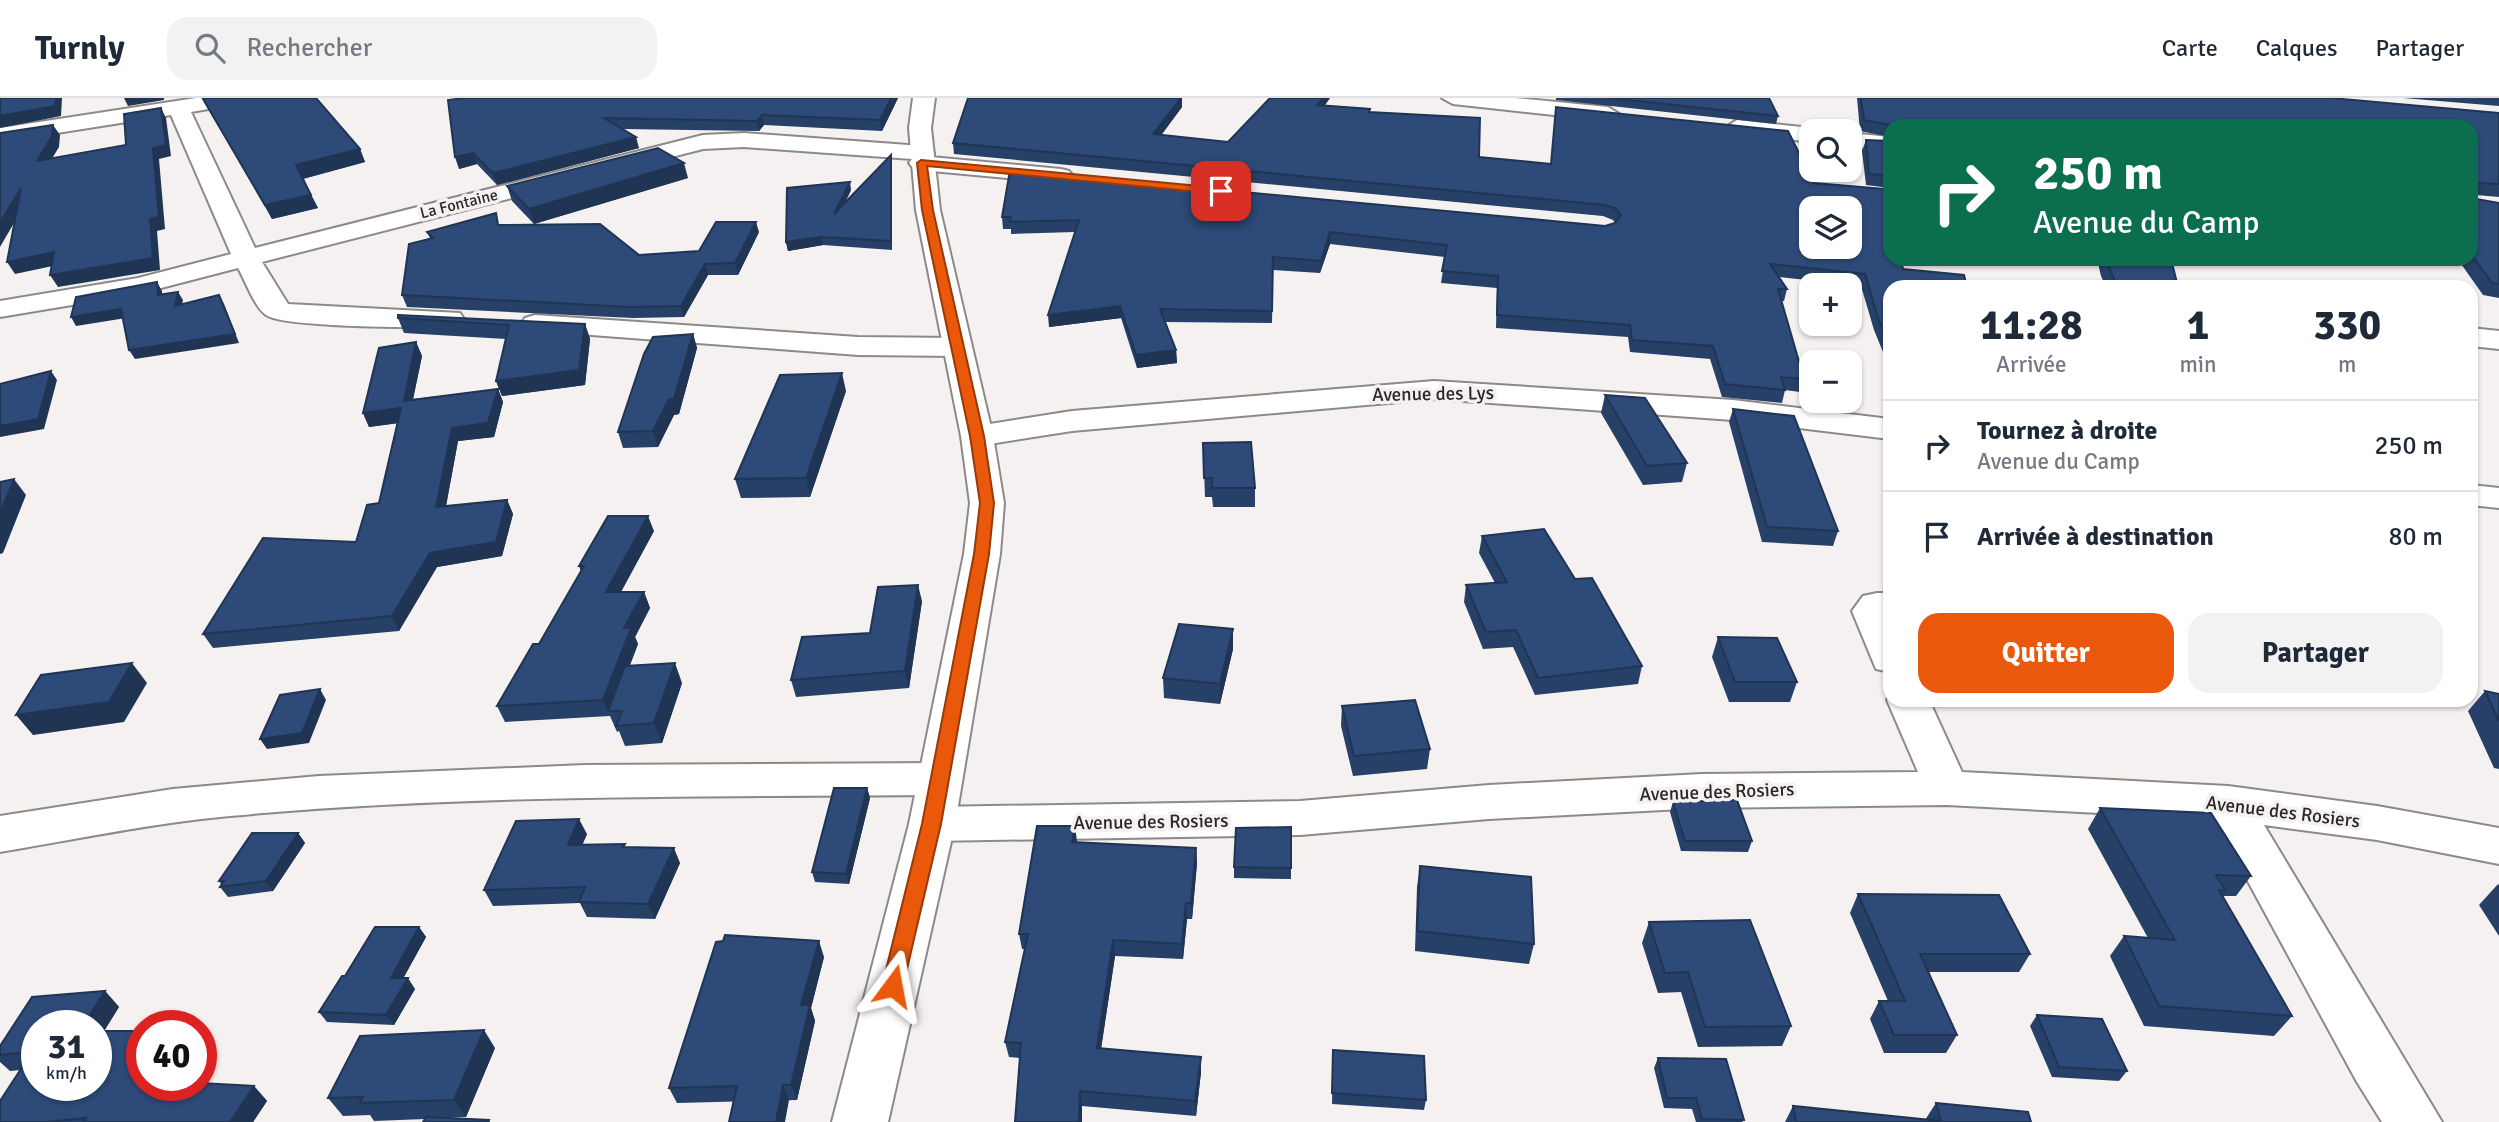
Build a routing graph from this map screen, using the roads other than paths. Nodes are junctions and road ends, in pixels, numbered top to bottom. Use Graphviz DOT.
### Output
graph roads {
  1 [pos="237,98"];
  2 [pos="924,98"];
  3 [pos="1453,98"];
  4 [pos="178,107"];
  5 [pos="1633,117"];
  6 [pos="1716,125"];
  7 [pos="1799,134"];
  8 [pos="0,135"];
  9 [pos="1862,141"];
  10 [pos="1883,143"];
  11 [pos="921,158"];
  12 [pos="1088,178"];
  13 [pos="246,258"];
  14 [pos="0,309"];
  15 [pos="2478,338"];
  16 [pos="2499,340"];
  17 [pos="957,347"];
  18 [pos="1883,428"];
  19 [pos="977,436"];
  20 [pos="2478,496"];
  21 [pos="2499,498"];
  22 [pos="1883,605"];
  23 [pos="1883,641"];
  24 [pos="1911,707"];
  25 [pos="940,779"];
  26 [pos="1947,788"];
  27 [pos="2228,803"];
  28 [pos="932,824"];
  29 [pos="0,834"];
  30 [pos="2499,846"];
  31 [pos="860,1122"];
  32 [pos="2414,1122"];
  1 -- 4 [label="street"];
  2 -- 11 [label="street"];
  3 -- 5 [label="street"];
  4 -- 8 [label="street"];
  4 -- 13 [label="street"];
  6 -- 7 [label="street"];
  9 -- 10 [label="street"];
  11 -- 12 [label="street, La Fontaine"];
  11 -- 13 [label="street, La Fontaine"];
  11 -- 17 [label="street"];
  13 -- 14 [label="street, La Fontaine"];
  13 -- 17 [label="street"];
  15 -- 16 [label="street"];
  17 -- 19 [label="street"];
  18 -- 19 [label="street, Avenue des Lys"];
  19 -- 25 [label="street"];
  20 -- 21 [label="street"];
  22 -- 23 [label="street"];
  24 -- 26 [label="street"];
  25 -- 28 [label="street"];
  25 -- 29 [label="street"];
  26 -- 27 [label="street, Avenue des Rosiers"];
  26 -- 28 [label="street, Avenue des Rosiers"];
  27 -- 30 [label="street, Avenue des Rosiers"];
  27 -- 32 [label="street"];
  28 -- 31 [label="street"];
}
